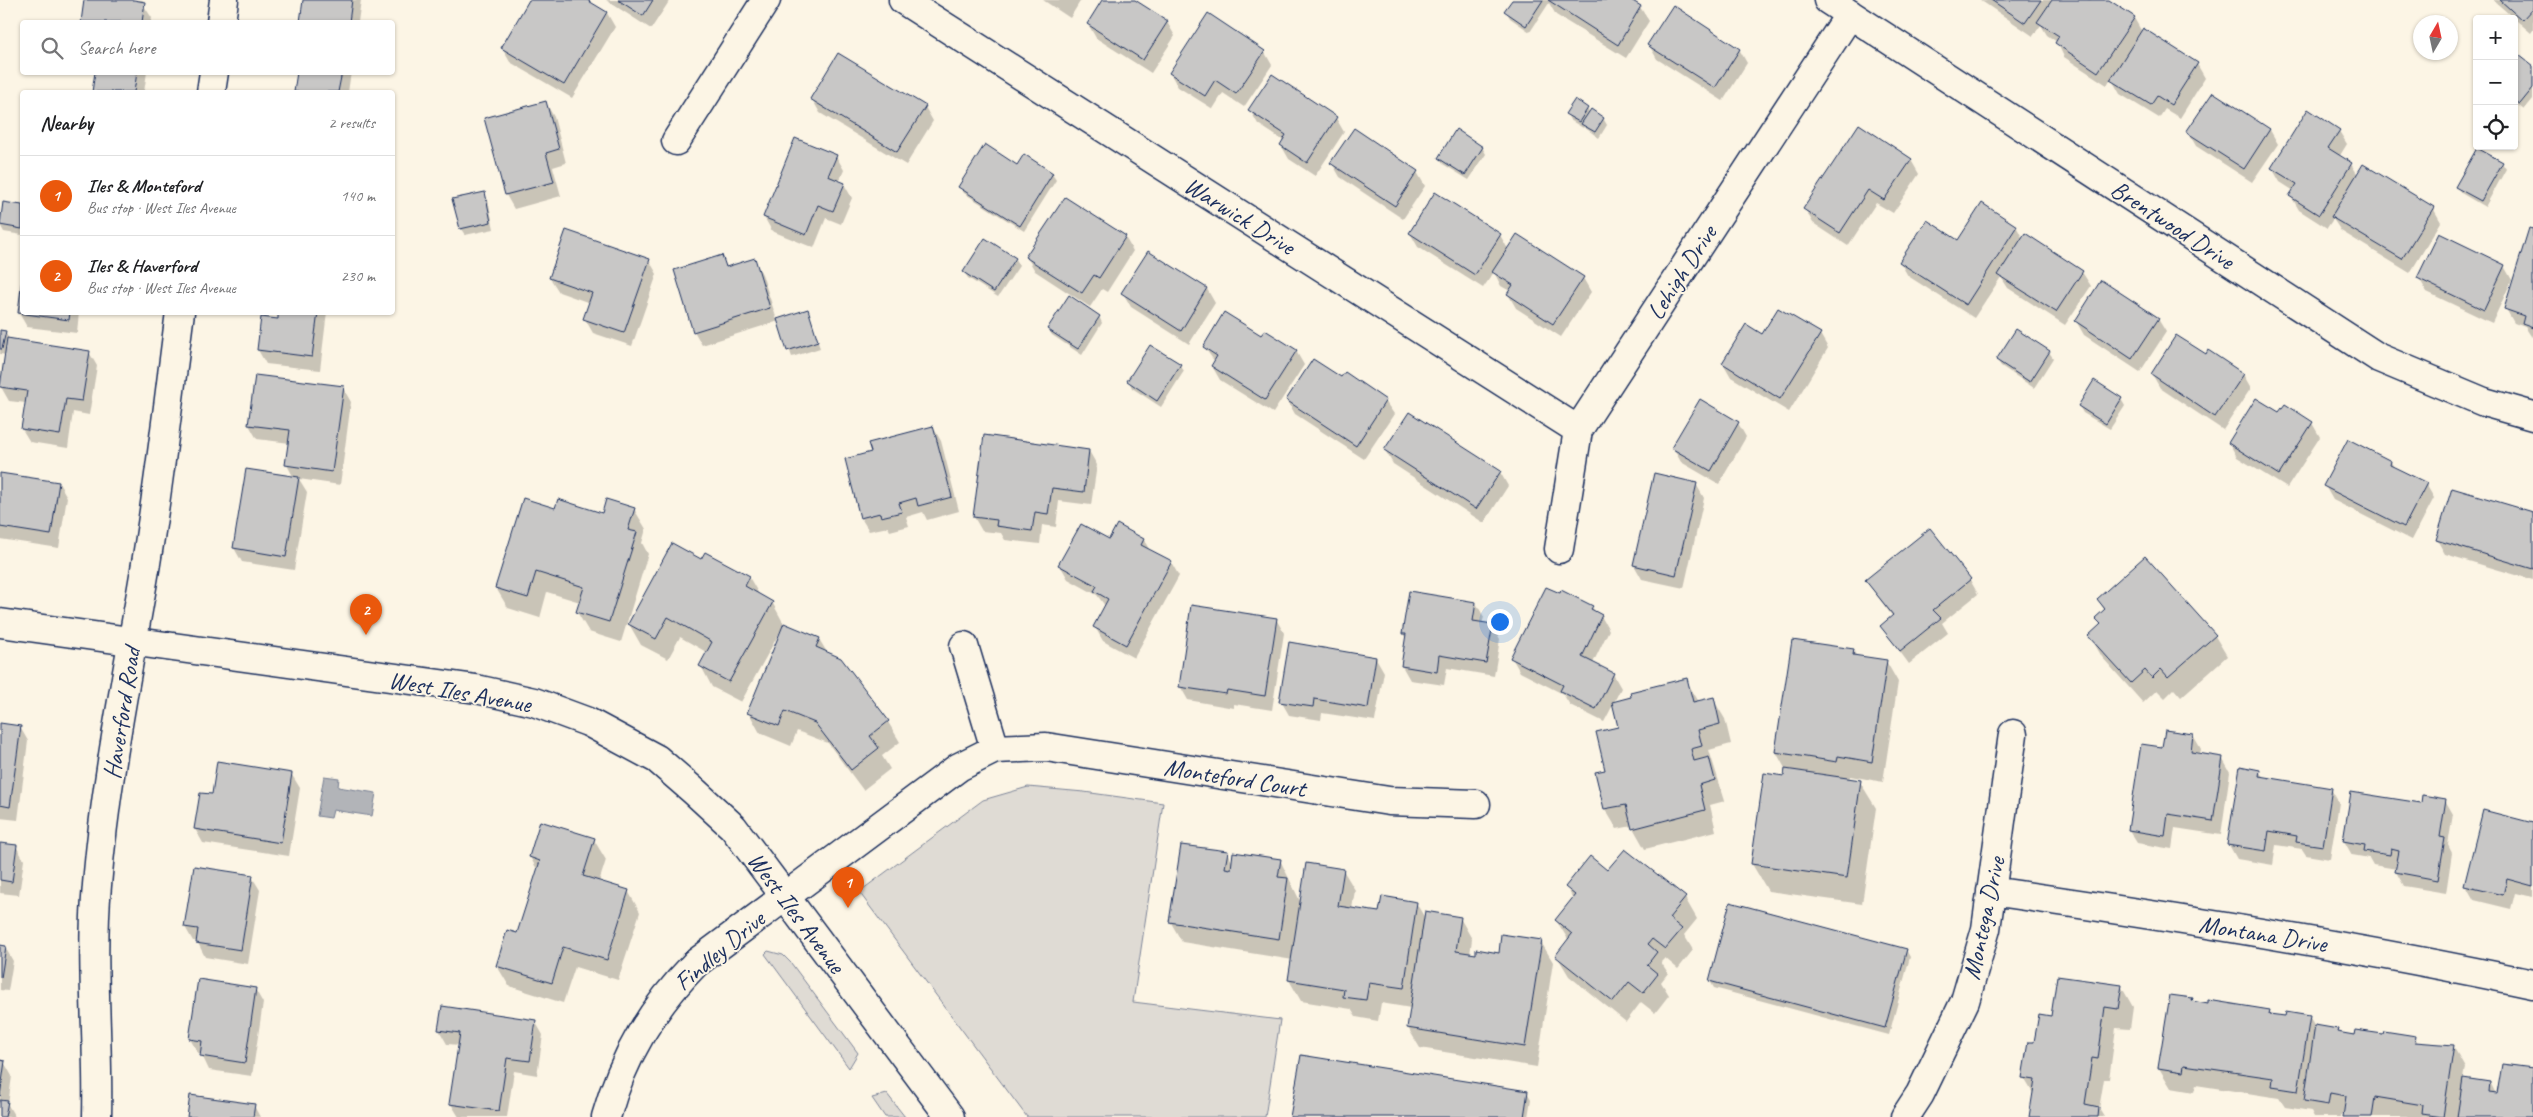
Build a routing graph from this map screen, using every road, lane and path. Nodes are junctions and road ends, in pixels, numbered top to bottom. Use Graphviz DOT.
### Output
graph roads {
  1 [pos="224,0"];
  2 [pos="766,0"];
  3 [pos="903,0"];
  4 [pos="1839,7"];
  5 [pos="221,20"];
  6 [pos="214,75"];
  7 [pos="211,90"];
  8 [pos="676,141"];
  9 [pos="180,315"];
  10 [pos="2533,416"];
  11 [pos="1578,430"];
  12 [pos="1558,548"];
  13 [pos="0,622"];
  14 [pos="132,642"];
  15 [pos="964,646"];
  16 [pos="2013,734"];
  17 [pos="995,749"];
  18 [pos="1476,804"];
  19 [pos="1991,891"];
  20 [pos="786,896"];
  21 [pos="2533,984"];
  22 [pos="97,1117"];
  23 [pos="606,1117"];
  24 [pos="950,1117"];
  25 [pos="1905,1117"];
  1 -- 5 [label="street"];
  2 -- 8 [label="street"];
  3 -- 11 [label="street, Warwick Drive"];
  4 -- 10 [label="street, Brentwood Drive"];
  4 -- 11 [label="street, Lehigh Drive"];
  6 -- 7 [label="street"];
  9 -- 14 [label="street, Haverford Road"];
  11 -- 12 [label="street, Lehigh Drive"];
  13 -- 14 [label="street, West Iles Avenue"];
  14 -- 20 [label="street, West Iles Avenue"];
  14 -- 22 [label="street, Haverford Road"];
  15 -- 17 [label="street"];
  16 -- 19 [label="street, Montega Drive"];
  17 -- 18 [label="street, Monteford Court"];
  17 -- 20 [label="street, Monteford Court"];
  19 -- 21 [label="street, Montana Drive"];
  19 -- 25 [label="street, Montega Drive"];
  20 -- 23 [label="street, Findley Drive"];
  20 -- 24 [label="street, West Iles Avenue"];
}
